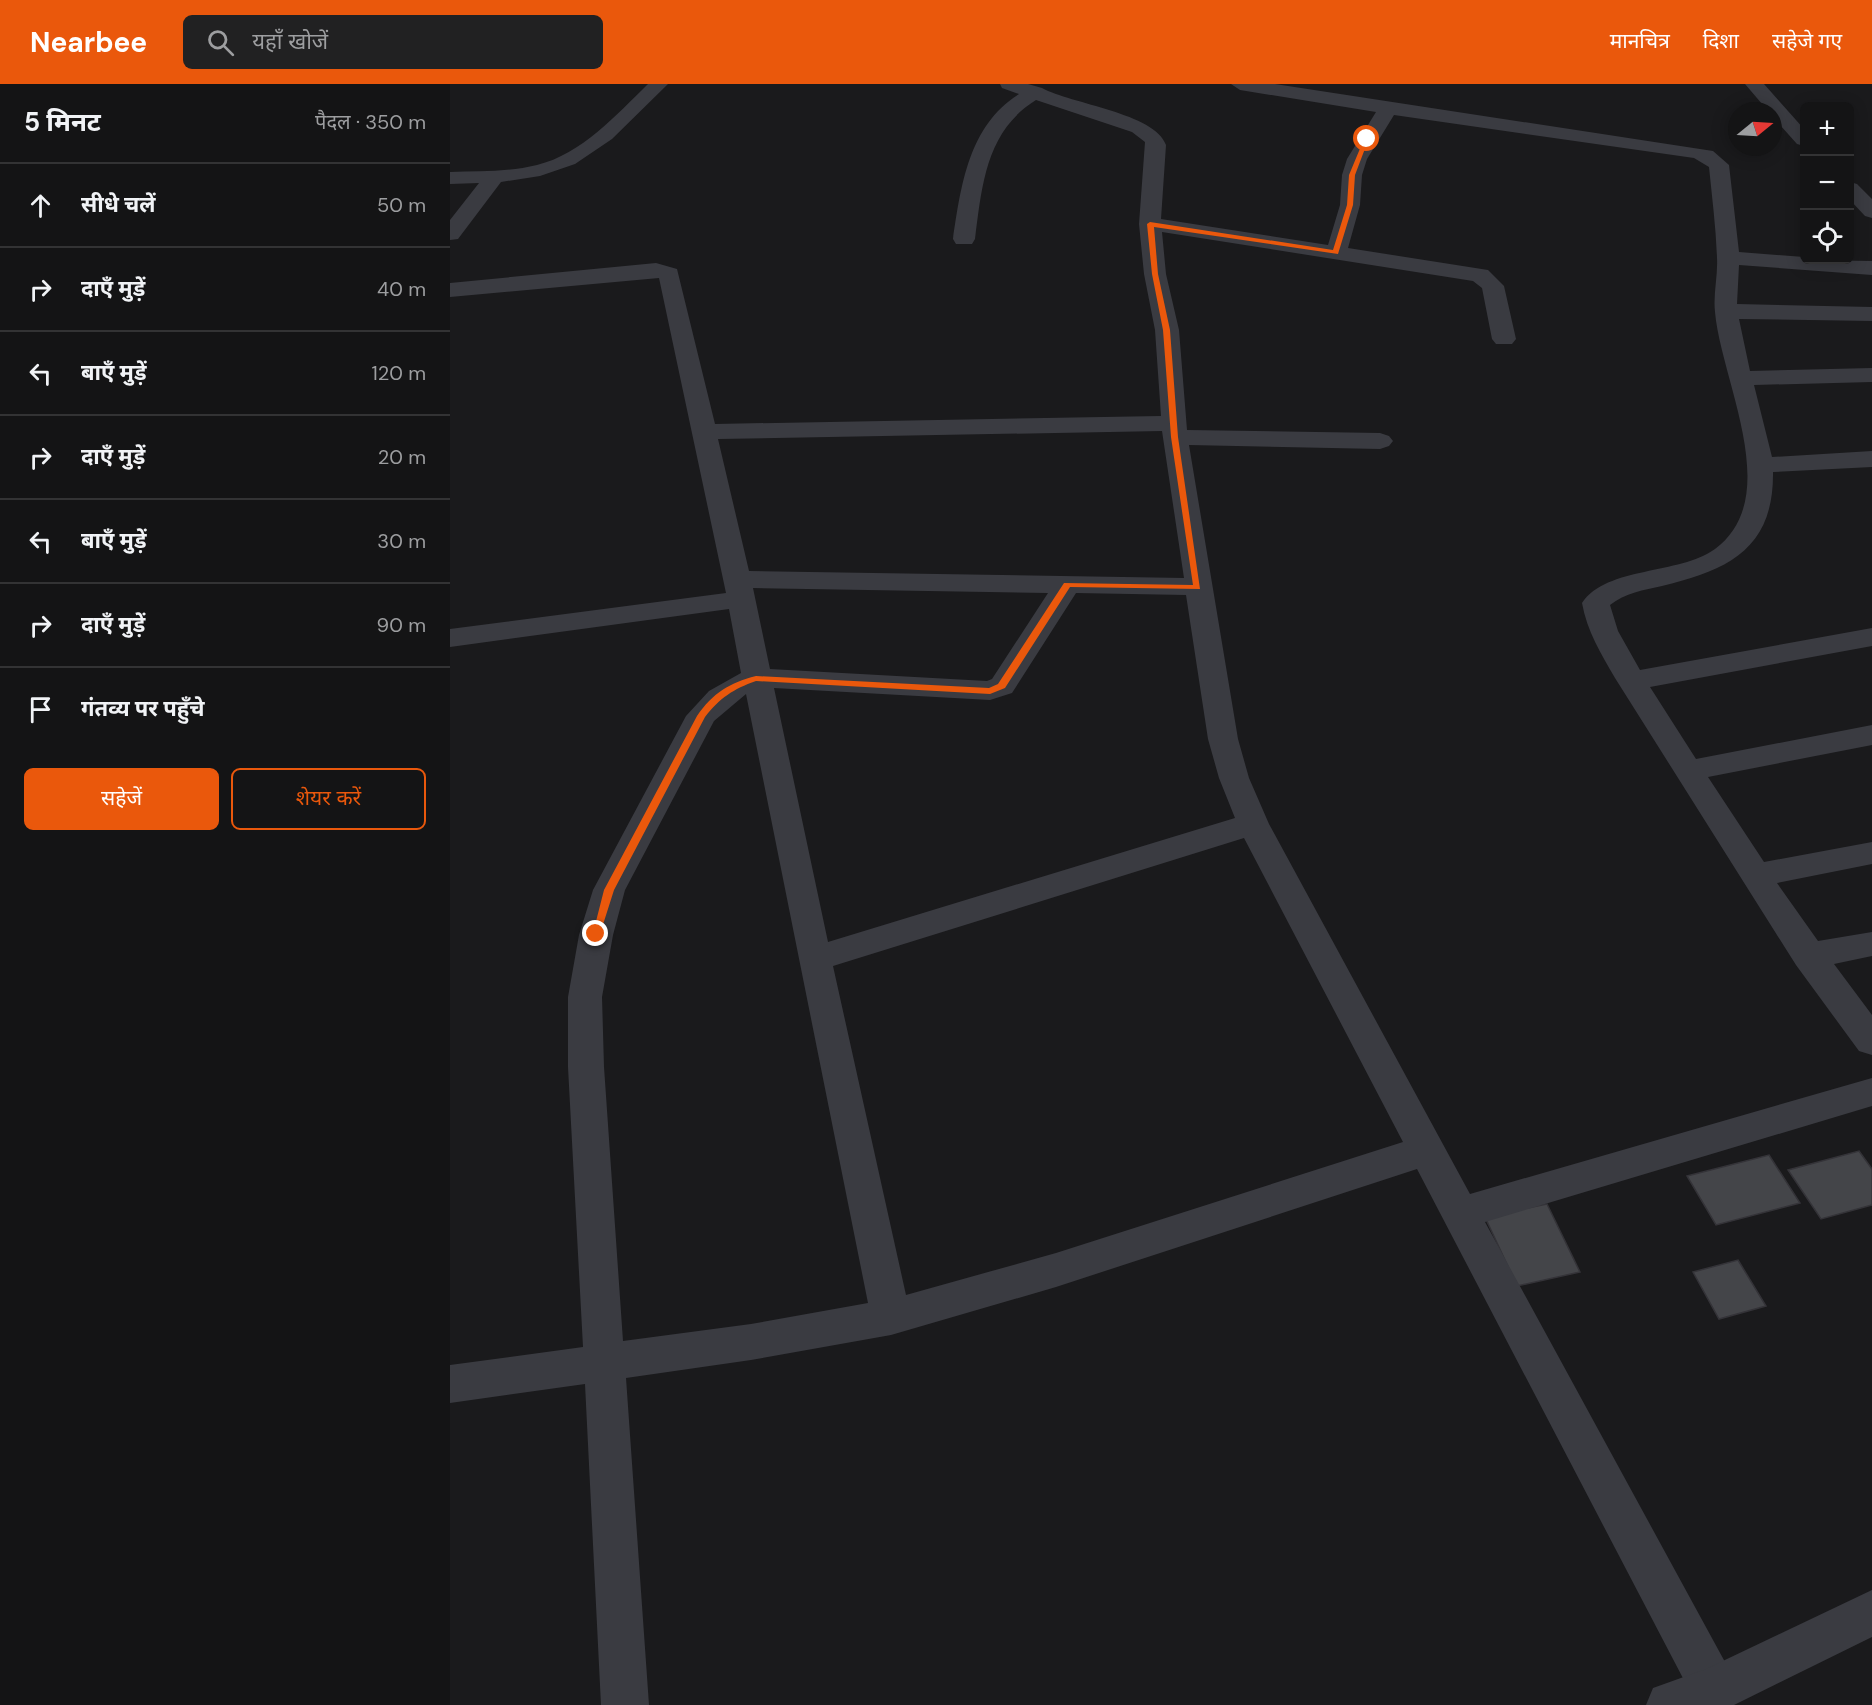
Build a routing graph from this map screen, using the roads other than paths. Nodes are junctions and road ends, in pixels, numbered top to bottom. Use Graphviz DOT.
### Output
graph roads {
  1 [pos="659,84"];
  2 [pos="1240,84"];
  3 [pos="1754,84"];
  4 [pos="1043,90"];
  5 [pos="1388,108"];
  6 [pos="1800,136"];
  7 [pos="496,175"];
  8 [pos="450,178"];
  9 [pos="1854,192"];
  10 [pos="1872,212"];
  11 [pos="1150,224"];
  12 [pos="450,234"];
  13 [pos="964,239"];
  14 [pos="1336,253"];
  15 [pos="1728,258"];
  16 [pos="1872,268"];
  17 [pos="450,290"];
  18 [pos="1726,312"];
  19 [pos="1872,314"];
  20 [pos="1504,339"];
  21 [pos="1872,375"];
  22 [pos="1741,378"];
  23 [pos="1174,430"];
  24 [pos="704,432"];
  25 [pos="1380,441"];
  26 [pos="1872,459"];
  27 [pos="1762,465"];
  28 [pos="1067,585"];
  29 [pos="1197,587"];
  30 [pos="739,589"];
  31 [pos="1872,637"];
  32 [pos="450,638"];
  33 [pos="756,678"];
  34 [pos="1632,681"];
  35 [pos="1872,735"];
  36 [pos="1688,771"];
  37 [pos="1253,824"];
  38 [pos="1872,853"];
  39 [pos="1756,875"];
  40 [pos="1872,944"];
  41 [pos="1808,956"];
  42 [pos="814,959"];
  43 [pos="1872,1041"];
  44 [pos="1872,1092"];
  45 [pos="1427,1150"];
  46 [pos="1461,1213"];
  47 [pos="891,1317"];
  48 [pos="604,1363"];
  49 [pos="450,1384"];
  50 [pos="1872,1613"];
  51 [pos="1714,1690"];
  52 [pos="625,1705"];
  53 [pos="1670,1705"];
  1 -- 7 [label="street"];
  2 -- 5 [label="street"];
  3 -- 6 [label="street"];
  4 -- 11 [label="street"];
  4 -- 13 [label="street"];
  5 -- 14 [label="street"];
  5 -- 15 [label="street"];
  7 -- 8 [label="street"];
  7 -- 12 [label="street"];
  9 -- 10 [label="street"];
  11 -- 14 [label="street"];
  11 -- 23 [label="street"];
  14 -- 20 [label="street"];
  15 -- 16 [label="street"];
  15 -- 18 [label="street"];
  17 -- 24 [label="street"];
  18 -- 19 [label="street"];
  18 -- 22 [label="street"];
  21 -- 22 [label="street"];
  22 -- 27 [label="street"];
  23 -- 24 [label="street"];
  23 -- 25 [label="street"];
  23 -- 29 [label="street"];
  24 -- 30 [label="street"];
  26 -- 27 [label="street"];
  27 -- 34 [label="street"];
  28 -- 29 [label="street"];
  28 -- 30 [label="street"];
  28 -- 33 [label="street"];
  29 -- 37 [label="street"];
  30 -- 32 [label="street"];
  30 -- 33 [label="street"];
  31 -- 34 [label="street"];
  33 -- 42 [label="street"];
  33 -- 48 [label="street"];
  34 -- 36 [label="street"];
  35 -- 36 [label="street"];
  36 -- 39 [label="street"];
  37 -- 42 [label="street"];
  37 -- 45 [label="street"];
  38 -- 39 [label="street"];
  39 -- 41 [label="street"];
  40 -- 41 [label="street"];
  41 -- 43 [label="street"];
  42 -- 47 [label="street"];
  44 -- 46 [label="street"];
  45 -- 46 [label="street"];
  45 -- 47 [label="street"];
  46 -- 51 [label="street"];
  47 -- 48 [label="street"];
  48 -- 49 [label="street"];
  48 -- 52 [label="street"];
  50 -- 51 [label="street"];
  51 -- 53 [label="street"];
}
